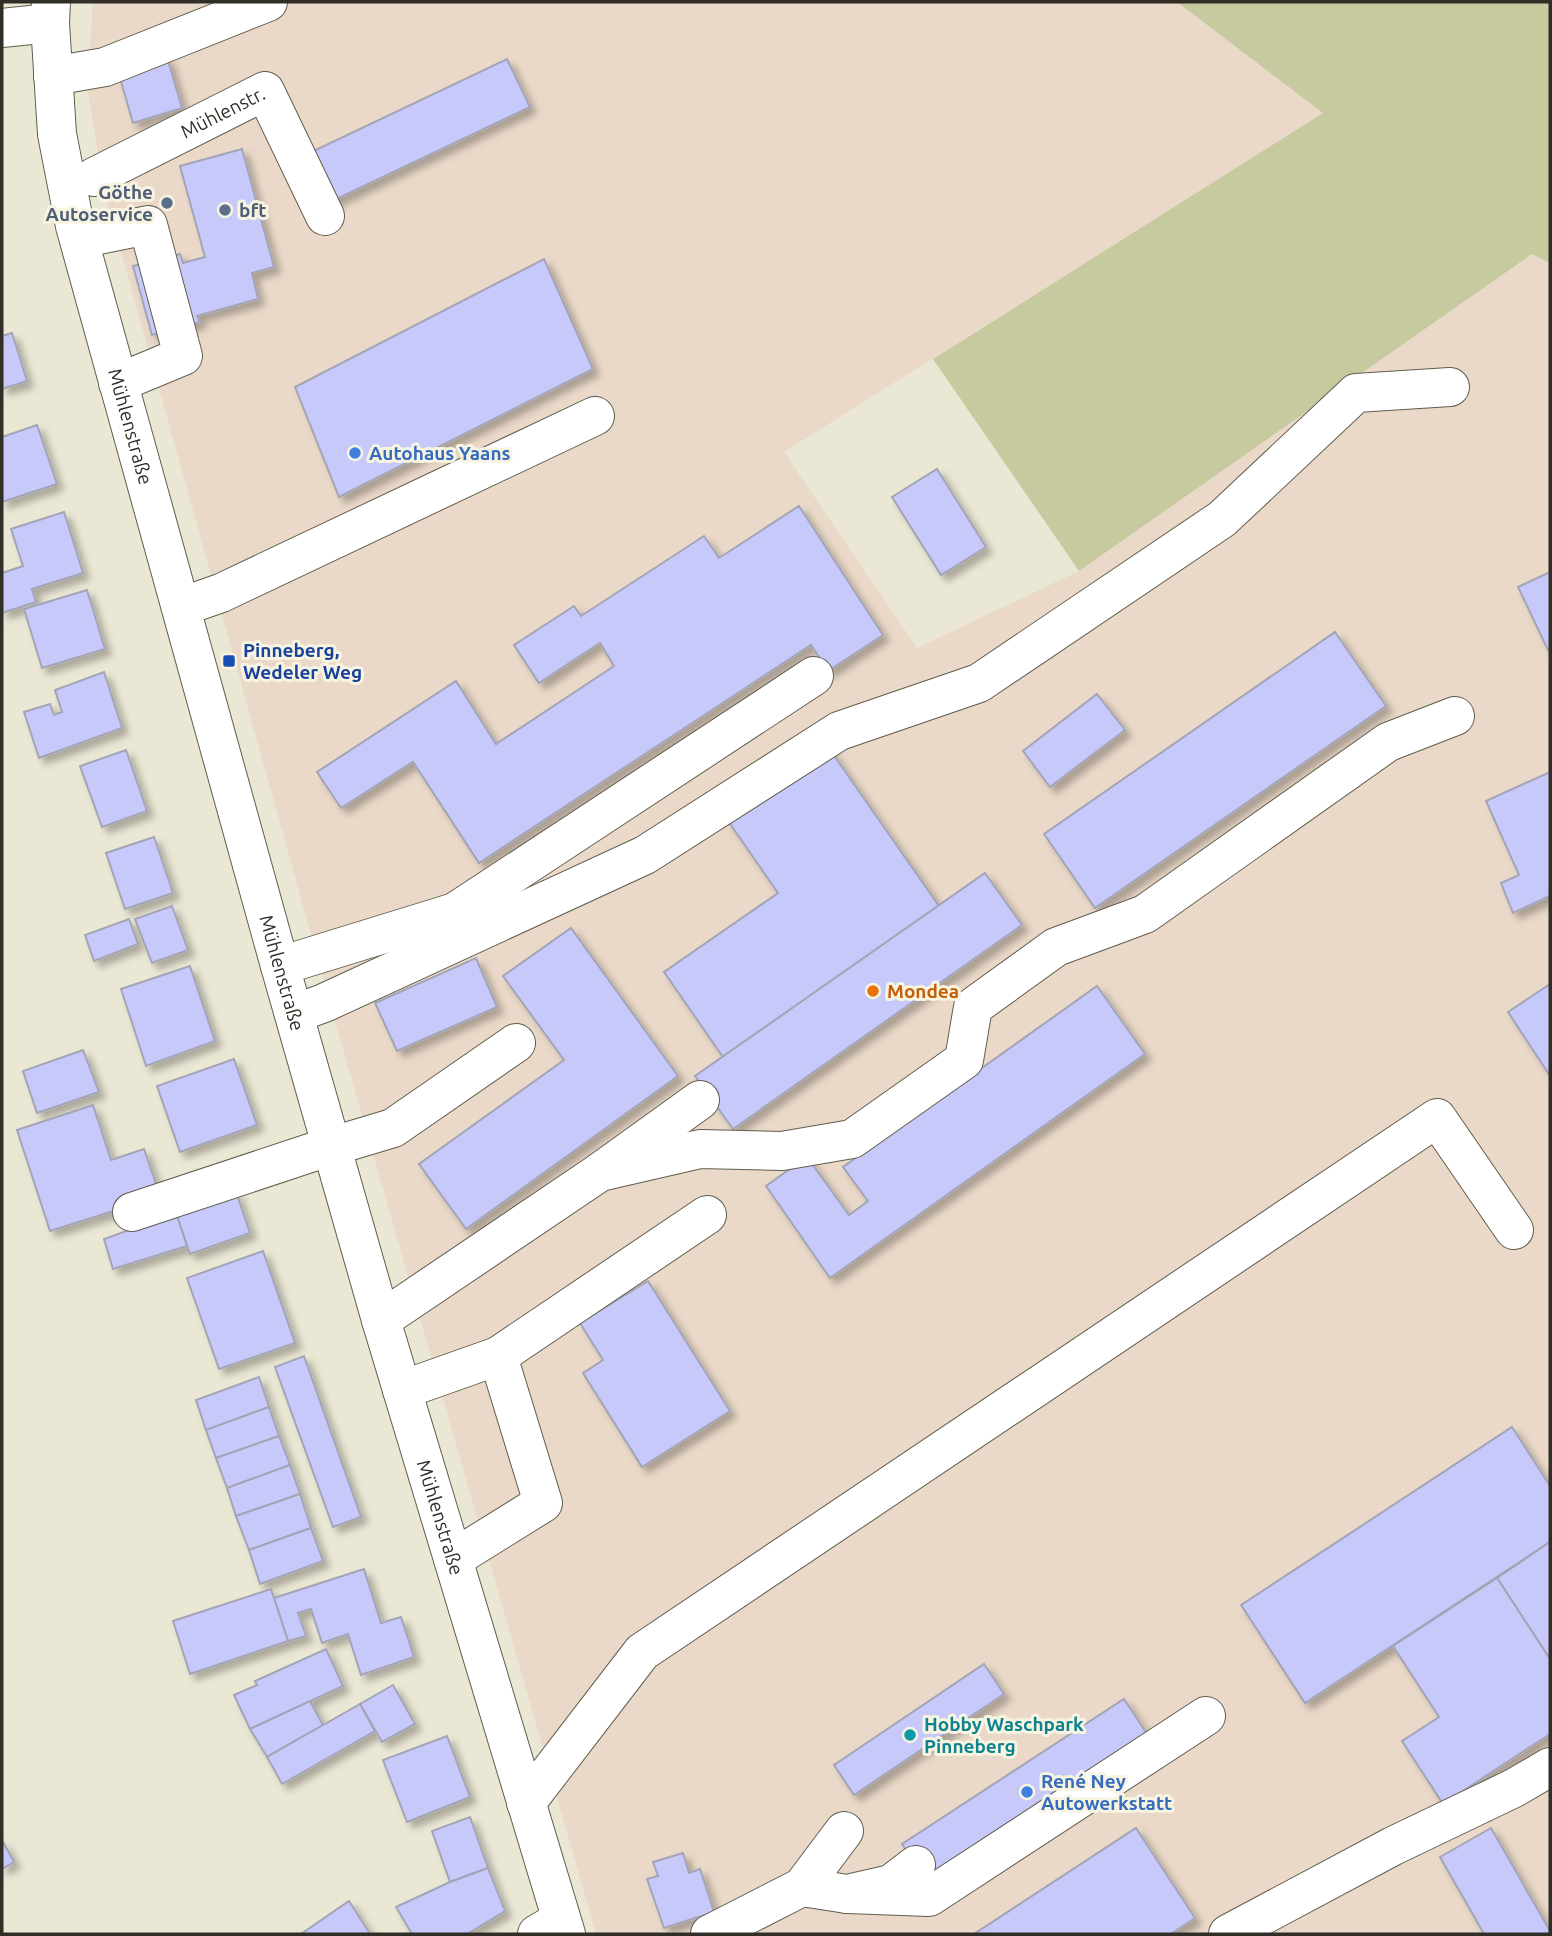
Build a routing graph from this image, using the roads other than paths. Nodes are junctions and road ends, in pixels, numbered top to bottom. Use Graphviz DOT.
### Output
graph roads {
  1 [pos="268,2"];
  2 [pos="51,12"];
  3 [pos="2,28"];
  4 [pos="53,76"];
  5 [pos="94,177"];
  6 [pos="325,216"];
  7 [pos="79,239"];
  8 [pos="118,383"];
  9 [pos="1450,387"];
  10 [pos="595,416"];
  11 [pos="181,607"];
  12 [pos="814,676"];
  13 [pos="1455,716"];
  14 [pos="280,966"];
  15 [pos="294,1014"];
  16 [pos="516,1043"];
  17 [pos="700,1100"];
  18 [pos="331,1146"];
  19 [pos="600,1172"];
  20 [pos="132,1212"];
  21 [pos="708,1215"];
  22 [pos="1514,1230"];
  23 [pos="381,1320"];
  24 [pos="498,1356"];
  25 [pos="402,1390"];
  26 [pos="453,1559"];
  27 [pos="1206,1716"];
  28 [pos="1550,1767"];
  29 [pos="526,1803"];
  30 [pos="844,1831"];
  31 [pos="916,1865"];
  32 [pos="802,1886"];
  33 [pos="847,1894"];
  34 [pos="555,1929"];
  35 [pos="710,1934"];
  36 [pos="1228,1934"];
  1 -- 4 [label="main road"];
  2 -- 3 [label="main road"];
  2 -- 4 [label="main road, Mühlenstraße"];
  4 -- 7 [label="main road, Mühlenstraße"];
  5 -- 6 [label="main road, Mühlenstr."];
  7 -- 8 [label="main road, Mühlenstraße"];
  7 -- 8 [label="main road"];
  8 -- 11 [label="main road, Mühlenstraße"];
  9 -- 15 [label="main road"];
  10 -- 11 [label="main road"];
  11 -- 14 [label="main road, Mühlenstraße"];
  12 -- 14 [label="main road"];
  13 -- 19 [label="main road"];
  14 -- 15 [label="main road, Mühlenstraße"];
  15 -- 18 [label="main road, Mühlenstraße"];
  16 -- 18 [label="main road"];
  17 -- 19 [label="main road"];
  18 -- 20 [label="main road"];
  18 -- 23 [label="main road, Mühlenstraße"];
  19 -- 23 [label="main road"];
  21 -- 24 [label="main road"];
  22 -- 29 [label="main road"];
  23 -- 25 [label="main road, Mühlenstraße"];
  24 -- 25 [label="main road"];
  24 -- 26 [label="main road"];
  25 -- 26 [label="main road, Mühlenstraße"];
  26 -- 29 [label="main road, Mühlenstraße"];
  27 -- 33 [label="main road"];
  28 -- 36 [label="main road"];
  29 -- 34 [label="main road, Mühlenstraße"];
  30 -- 32 [label="main road"];
  31 -- 33 [label="main road"];
  32 -- 33 [label="main road"];
  32 -- 35 [label="main road"];
}
